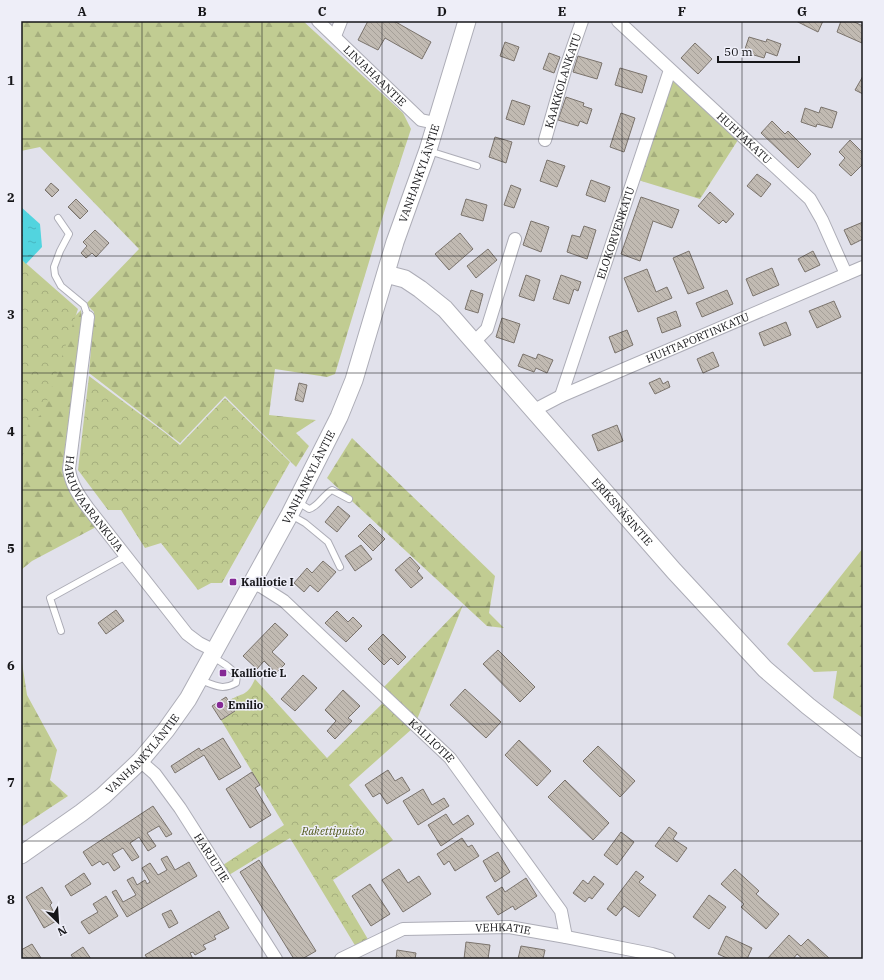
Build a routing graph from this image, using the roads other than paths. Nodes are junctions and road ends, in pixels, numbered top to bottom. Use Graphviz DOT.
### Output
graph roads {
  1 [pos="318,21"];
  2 [pos="341,21"];
  3 [pos="467,21"];
  4 [pos="582,21"];
  5 [pos="618,21"];
  6 [pos="335,36"];
  7 [pos="670,70"];
  8 [pos="435,123"];
  9 [pos="545,140"];
  10 [pos="428,150"];
  11 [pos="476,166"];
  12 [pos="58,218"];
  13 [pos="515,240"];
  14 [pos="863,267"];
  15 [pos="386,274"];
  16 [pos="846,274"];
  17 [pos="88,317"];
  18 [pos="473,343"];
  19 [pos="560,396"];
  20 [pos="534,412"];
  21 [pos="349,499"];
  22 [pos="293,508"];
  23 [pos="126,556"];
  24 [pos="340,568"];
  25 [pos="252,583"];
  26 [pos="60,631"];
  27 [pos="213,654"];
  28 [pos="198,680"];
  29 [pos="863,749"];
  30 [pos="140,761"];
  31 [pos="21,855"];
  32 [pos="566,937"];
  33 [pos="651,957"];
  34 [pos="276,959"];
  35 [pos="341,959"];
  36 [pos="669,959"];
  1 -- 6 [label="street, LINJAHAANTIE"];
  2 -- 6 [label="street"];
  3 -- 8 [label="street, VANHANKYLÄNTIE"];
  4 -- 9 [label="street, KAAKKOLANKATU"];
  5 -- 7 [label="street, HUHTAKATU"];
  6 -- 8 [label="street, LINJAHAANTIE"];
  7 -- 16 [label="street, HUHTAKATU"];
  7 -- 19 [label="street, ELOKORVENKATU"];
  8 -- 10 [label="street, VANHANKYLÄNTIE"];
  10 -- 11 [label="lane"];
  10 -- 15 [label="street, VANHANKYLÄNTIE"];
  12 -- 17 [label="lane"];
  13 -- 18 [label="street"];
  14 -- 16 [label="street, HUHTAPORTINKATU"];
  15 -- 18 [label="street, ERIKSNÄSINTIE"];
  15 -- 22 [label="street, VANHANKYLÄNTIE"];
  16 -- 19 [label="street, HUHTAPORTINKATU"];
  17 -- 23 [label="street, HARJUVAARANKUJA"];
  18 -- 20 [label="street, ERIKSNÄSINTIE"];
  19 -- 20 [label="street, HUHTAPORTINKATU"];
  20 -- 29 [label="street, ERIKSNÄSINTIE"];
  21 -- 22 [label="lane"];
  22 -- 24 [label="lane"];
  22 -- 25 [label="street, VANHANKYLÄNTIE"];
  23 -- 26 [label="lane"];
  23 -- 27 [label="street, HARJUVAARANKUJA"];
  25 -- 27 [label="street, VANHANKYLÄNTIE"];
  25 -- 32 [label="street, KALLIOTIE"];
  27 -- 28 [label="street, VANHANKYLÄNTIE"];
  27 -- 28 [label="lane"];
  28 -- 30 [label="street, VANHANKYLÄNTIE"];
  30 -- 31 [label="street, VANHANKYLÄNTIE"];
  30 -- 34 [label="street, HARJUTIE"];
  32 -- 33 [label="street, VEHKATIE"];
  32 -- 35 [label="street, VEHKATIE"];
  33 -- 36 [label="street, VEHKATIE"];
}
